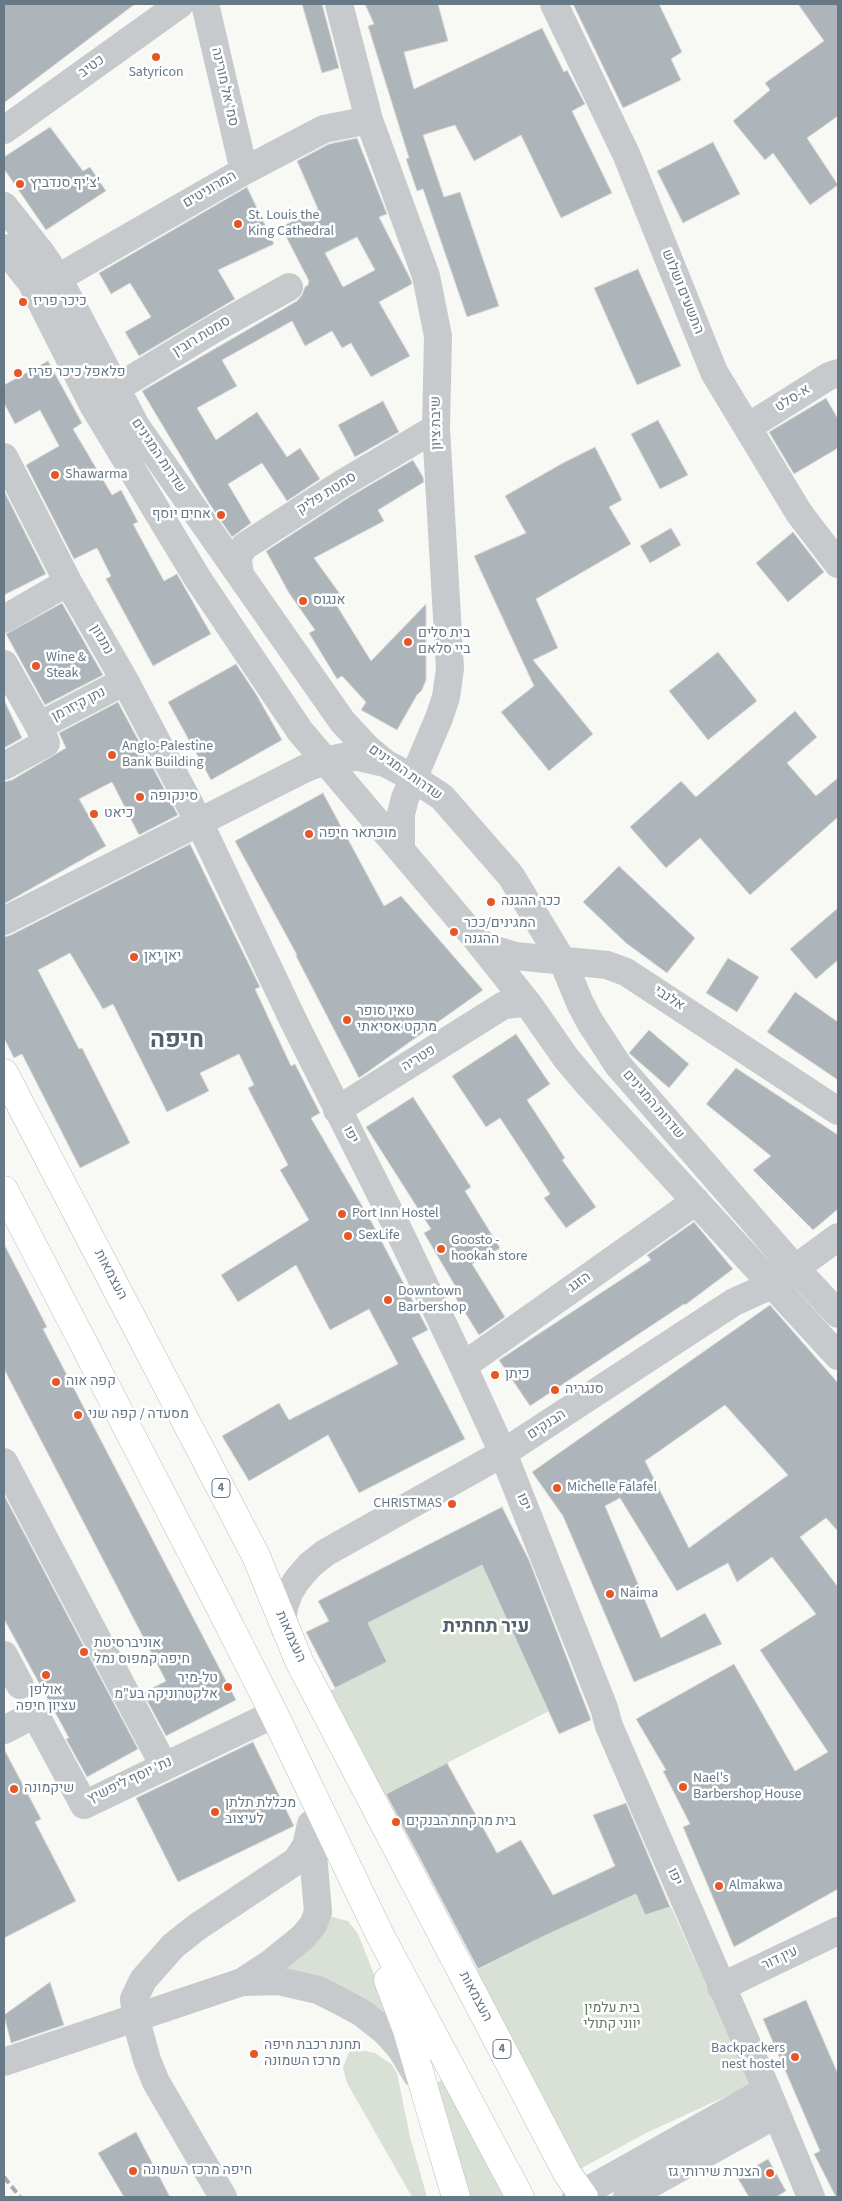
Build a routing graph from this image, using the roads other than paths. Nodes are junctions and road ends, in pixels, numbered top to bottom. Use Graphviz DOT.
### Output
graph roads {
  1 [pos="180,4"];
  2 [pos="205,4"];
  3 [pos="339,4"];
  4 [pos="554,4"];
  5 [pos="369,120"];
  6 [pos="4,130"];
  7 [pos="244,171"];
  8 [pos="4,206"];
  9 [pos="4,248"];
  10 [pos="58,278"];
  11 [pos="289,287"];
  12 [pos="838,373"];
  13 [pos="115,389"];
  14 [pos="748,427"];
  15 [pos="436,428"];
  16 [pos="4,458"];
  17 [pos="838,564"];
  18 [pos="240,574"];
  19 [pos="68,582"];
  20 [pos="4,619"];
  21 [pos="4,664"];
  22 [pos="125,681"];
  23 [pos="39,726"];
  24 [pos="324,761"];
  25 [pos="385,763"];
  26 [pos="4,766"];
  27 [pos="413,778"];
  28 [pos="199,822"];
  29 [pos="401,848"];
  30 [pos="4,921"];
  31 [pos="478,941"];
  32 [pos="563,962"];
  33 [pos="529,1005"];
  34 [pos="4,1073"];
  35 [pos="337,1110"];
  36 [pos="838,1111"];
  37 [pos="4,1190"];
  38 [pos="696,1201"];
  39 [pos="838,1237"];
  40 [pos="776,1273"];
  41 [pos="838,1314"];
  42 [pos="838,1356"];
  43 [pos="463,1366"];
  44 [pos="504,1454"];
  45 [pos="4,1462"];
  46 [pos="285,1629"];
  47 [pos="4,1655"];
  48 [pos="20,1685"];
  49 [pos="274,1714"];
  50 [pos="4,1730"];
  51 [pos="164,1766"];
  52 [pos="311,1792"];
  53 [pos="311,1824"];
  54 [pos="838,1931"];
  55 [pos="380,1935"];
  56 [pos="242,1982"];
  57 [pos="721,1987"];
  58 [pos="4,2062"];
  59 [pos="422,2084"];
  60 [pos="772,2102"];
  61 [pos="580,2196"];
  62 [pos="223,2197"];
  63 [pos="456,2197"];
  64 [pos="520,2197"];
  65 [pos="627,2197"];
  66 [pos="811,2197"];
  1 -- 6 [label="street, כטיב"];
  2 -- 7 [label="street, סמ' אל מורינה"];
  3 -- 5 [label="street, שיבת ציון"];
  4 -- 14 [label="street, התשעים ושלוש"];
  5 -- 7 [label="street, המרוניטים"];
  5 -- 15 [label="street, שיבת ציון"];
  7 -- 10 [label="street, המרוניטים"];
  8 -- 10 [label="street, שדרות המגינים"];
  9 -- 24 [label="street, שדרות המגינים"];
  10 -- 13 [label="street, שדרות המגינים"];
  11 -- 13 [label="street, סמטת רובין"];
  12 -- 14 [label="street, א-סלט"];
  13 -- 18 [label="street, שדרות המגינים"];
  14 -- 17 [label="street, התשעים ושלוש"];
  15 -- 18 [label="street, סמטת פליק"];
  15 -- 27 [label="street, שיבת ציון"];
  16 -- 19 [label="street, נתנזון"];
  18 -- 25 [label="street, שדרות המגינים"];
  19 -- 20 [label="street"];
  19 -- 22 [label="street, נתנזון"];
  21 -- 23 [label="street"];
  22 -- 23 [label="street, נתן קיזרמן"];
  22 -- 28 [label="street, נתנזון"];
  23 -- 26 [label="street, נתן קיזרמן"];
  24 -- 25 [label="street"];
  24 -- 28 [label="street"];
  24 -- 29 [label="street, שדרות המגינים"];
  25 -- 27 [label="street, שדרות המגינים"];
  27 -- 29 [label="street, שיבת ציון"];
  27 -- 32 [label="street, שדרות המגינים"];
  28 -- 30 [label="street"];
  28 -- 35 [label="street, יפו"];
  29 -- 31 [label="street, שדרות המגינים"];
  31 -- 32 [label="street, אלנבי"];
  31 -- 33 [label="street, שדרות המגינים"];
  32 -- 36 [label="street, אלנבי"];
  32 -- 40 [label="street, שדרות המגינים"];
  33 -- 35 [label="street, פטריה"];
  33 -- 38 [label="street, שדרות המגינים"];
  34 -- 46 [label="highway, העצמאות / 4"];
  35 -- 43 [label="street, יפו"];
  37 -- 49 [label="highway"];
  38 -- 40 [label="street, שדרות המגינים"];
  38 -- 43 [label="street, הזגג"];
  39 -- 40 [label="street, הבנקים"];
  40 -- 41 [label="street, שדרות המגינים"];
  40 -- 42 [label="street, שדרות המגינים"];
  40 -- 44 [label="street, הבנקים"];
  43 -- 44 [label="street, יפו"];
  44 -- 46 [label="street, הבנקים"];
  44 -- 57 [label="street, יפו"];
  45 -- 51 [label="street"];
  46 -- 61 [label="highway, העצמאות / 4"];
  47 -- 48 [label="street"];
  49 -- 51 [label="street, נת' יוסף ליפשיץ"];
  49 -- 52 [label="highway"];
  50 -- 51 [label="street, נת' יוסף ליפשיץ"];
  52 -- 53 [label="street"];
  52 -- 55 [label="highway"];
  53 -- 56 [label="street"];
  53 -- 62 [label="street"];
  54 -- 57 [label="street, עין דור"];
  55 -- 59 [label="highway"];
  55 -- 64 [label="highway"];
  56 -- 58 [label="street, bridge"];
  56 -- 59 [label="street"];
  57 -- 60 [label="street, יפו"];
  59 -- 63 [label="highway"];
  60 -- 61 [label="street"];
  60 -- 65 [label="street"];
  60 -- 66 [label="street, יפו"];
}
